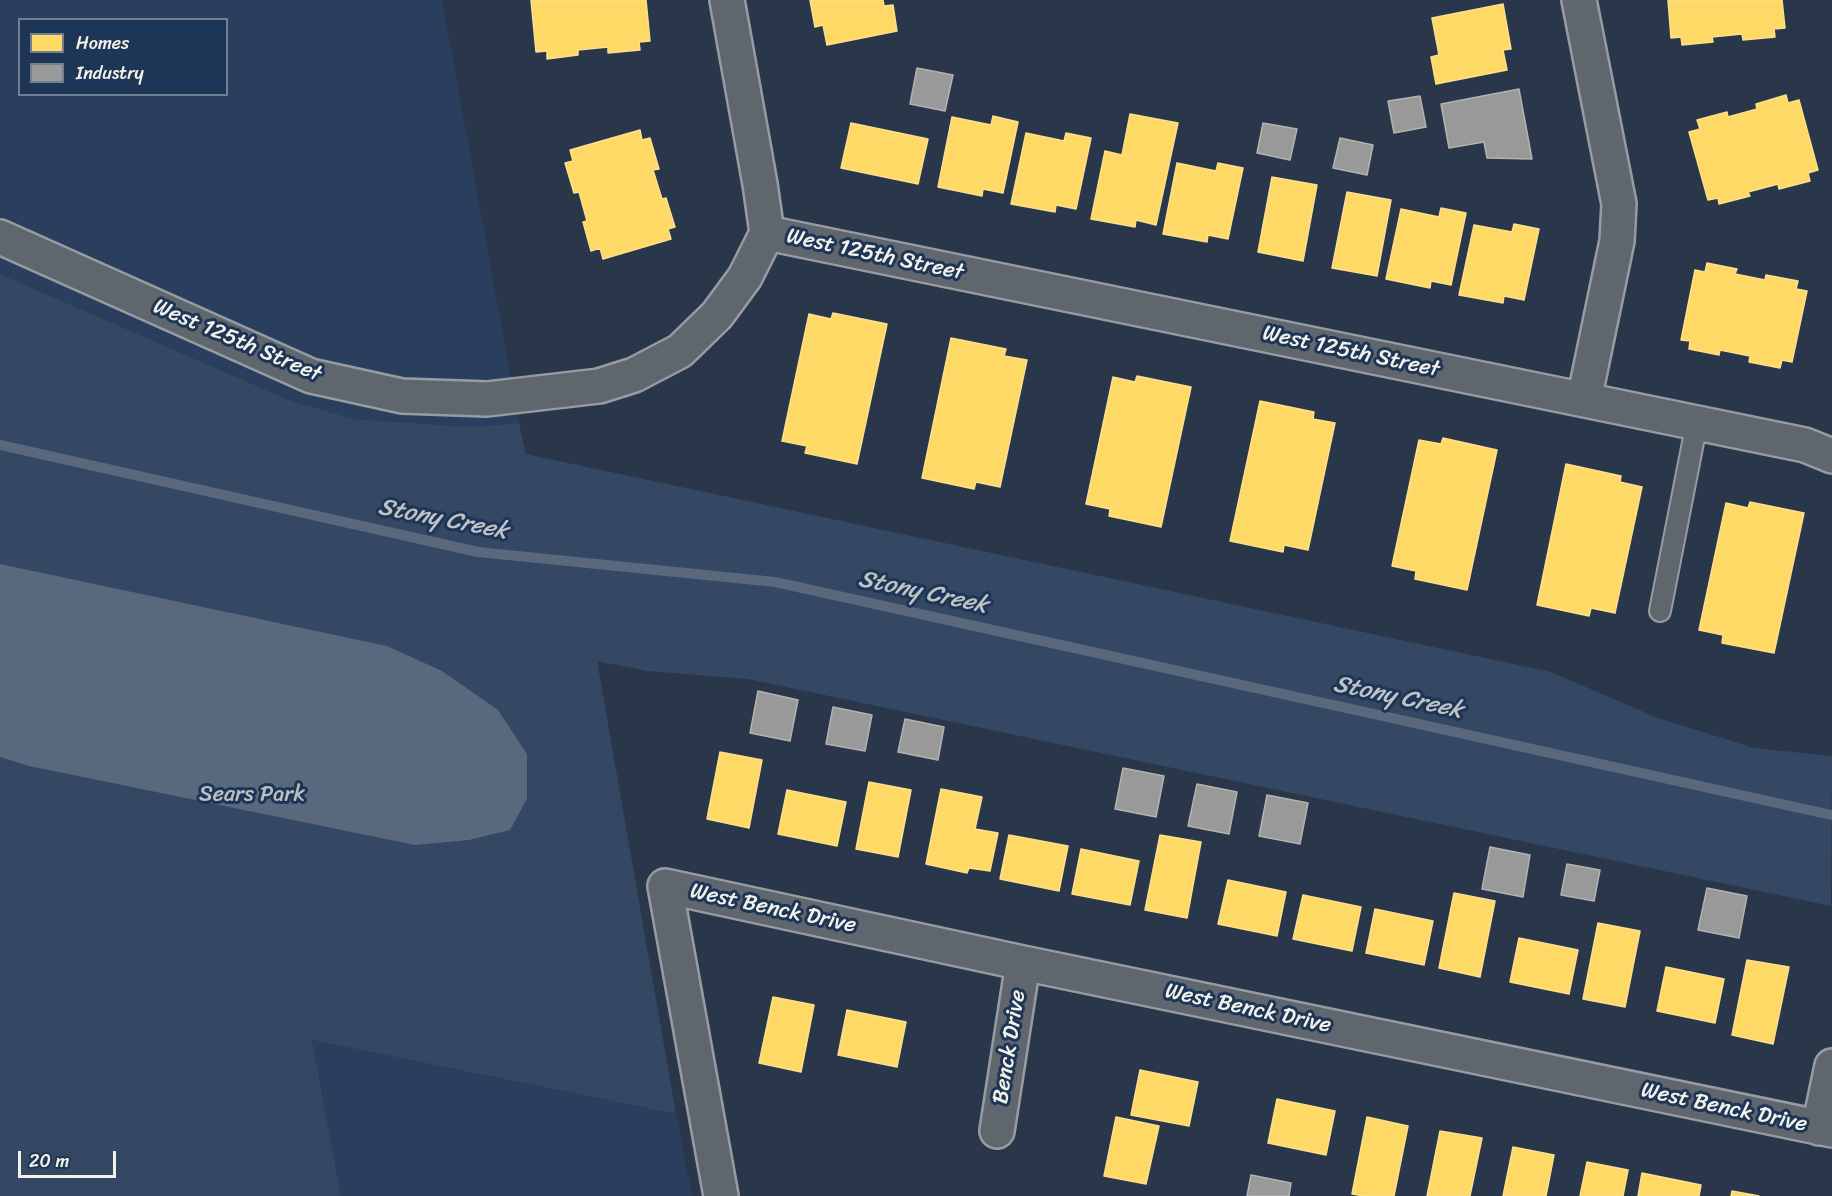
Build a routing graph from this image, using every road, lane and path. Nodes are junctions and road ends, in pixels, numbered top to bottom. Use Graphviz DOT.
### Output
graph roads {
  1 [pos="727,0"];
  2 [pos="1579,0"];
  3 [pos="766,233"];
  4 [pos="0,237"];
  5 [pos="1584,400"];
  6 [pos="1697,422"];
  7 [pos="1832,456"];
  8 [pos="1660,611"];
  9 [pos="1023,963"];
  10 [pos="1832,1066"];
  11 [pos="1826,1129"];
  12 [pos="997,1131"];
  13 [pos="721,1196"];
  1 -- 3 [label="street"];
  2 -- 5 [label="street"];
  3 -- 4 [label="street, West 125th Street"];
  3 -- 5 [label="street, West 125th Street"];
  5 -- 6 [label="street, West 125th Street"];
  6 -- 7 [label="street, West 125th Street"];
  6 -- 8 [label="lane"];
  9 -- 11 [label="street, West Benck Drive"];
  9 -- 12 [label="street, Benck Drive"];
  9 -- 13 [label="street, West Benck Drive"];
  10 -- 11 [label="street"];
}
